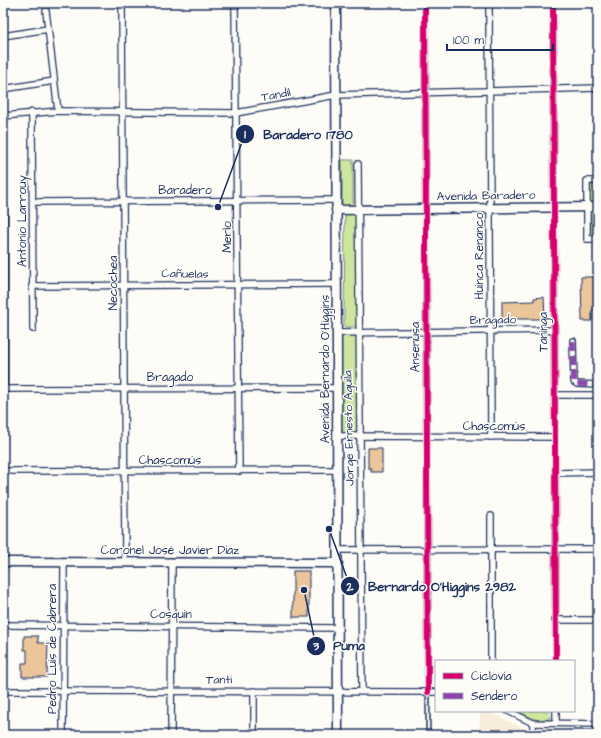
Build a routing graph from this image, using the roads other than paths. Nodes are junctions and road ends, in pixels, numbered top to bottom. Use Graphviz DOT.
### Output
graph roads {
  1 [pos="122,3"];
  2 [pos="235,3"];
  3 [pos="336,3"];
  4 [pos="425,3"];
  5 [pos="489,3"];
  6 [pos="553,3"];
  7 [pos="46,11"];
  8 [pos="48,28"];
  9 [pos="3,36"];
  10 [pos="54,81"];
  11 [pos="3,88"];
  12 [pos="598,88"];
  13 [pos="553,90"];
  14 [pos="490,91"];
  15 [pos="425,93"];
  16 [pos="336,96"];
  17 [pos="32,112"];
  18 [pos="58,112"];
  19 [pos="122,113"];
  20 [pos="236,113"];
  21 [pos="4,116"];
  22 [pos="358,164"];
  23 [pos="598,181"];
  24 [pos="336,200"];
  25 [pos="124,201"];
  26 [pos="238,201"];
  27 [pos="33,202"];
  28 [pos="554,207"];
  29 [pos="587,207"];
  30 [pos="598,207"];
  31 [pos="426,208"];
  32 [pos="490,208"];
  33 [pos="336,210"];
  34 [pos="358,210"];
  35 [pos="598,239"];
  36 [pos="124,284"];
  37 [pos="337,284"];
  38 [pos="238,285"];
  39 [pos="32,286"];
  40 [pos="32,330"];
  41 [pos="554,330"];
  42 [pos="490,331"];
  43 [pos="426,332"];
  44 [pos="337,333"];
  45 [pos="359,333"];
  46 [pos="573,341"];
  47 [pos="598,385"];
  48 [pos="125,388"];
  49 [pos="239,388"];
  50 [pos="337,388"];
  51 [pos="4,389"];
  52 [pos="598,394"];
  53 [pos="555,395"];
  54 [pos="337,436"];
  55 [pos="360,436"];
  56 [pos="427,437"];
  57 [pos="491,437"];
  58 [pos="555,437"];
  59 [pos="337,470"];
  60 [pos="3,471"];
  61 [pos="125,471"];
  62 [pos="239,471"];
  63 [pos="555,472"];
  64 [pos="598,472"];
  65 [pos="491,516"];
  66 [pos="491,549"];
  67 [pos="555,549"];
  68 [pos="598,549"];
  69 [pos="338,550"];
  70 [pos="361,550"];
  71 [pos="427,550"];
  72 [pos="3,562"];
  73 [pos="64,562"];
  74 [pos="125,562"];
  75 [pos="172,562"];
  76 [pos="338,563"];
  77 [pos="556,620"];
  78 [pos="598,620"];
  79 [pos="3,625"];
  80 [pos="63,625"];
  81 [pos="172,625"];
  82 [pos="338,628"];
  83 [pos="491,660"];
  84 [pos="556,660"];
  85 [pos="3,691"];
  86 [pos="254,691"];
  87 [pos="338,691"];
  88 [pos="362,691"];
  89 [pos="63,692"];
  90 [pos="170,692"];
  91 [pos="428,692"];
  92 [pos="435,692"];
  93 [pos="510,712"];
  94 [pos="556,712"];
  95 [pos="533,723"];
  96 [pos="556,724"];
  97 [pos="598,724"];
  98 [pos="428,730"];
  99 [pos="63,735"];
  100 [pos="171,735"];
  101 [pos="254,735"];
  102 [pos="338,735"];
  103 [pos="533,735"];
  1 -- 19 [label="street, Necochea"];
  2 -- 20 [label="street, Merlo"];
  3 -- 16 [label="main road, Avenida Bernardo O'Higgins"];
  4 -- 15 [label="street, Ansenusa"];
  5 -- 14 [label="street, Huinca Renanco"];
  6 -- 13 [label="street, Taninga"];
  7 -- 8 [label="street"];
  8 -- 9 [label="street"];
  8 -- 10 [label="street"];
  10 -- 11 [label="street"];
  10 -- 18 [label="street"];
  12 -- 13 [label="street, Tandil"];
  13 -- 14 [label="street, Tandil"];
  13 -- 28 [label="street, Taninga"];
  14 -- 15 [label="street, Tandil"];
  14 -- 32 [label="street, Huinca Renanco"];
  15 -- 16 [label="street, Tandil"];
  15 -- 31 [label="street, Ansenusa"];
  16 -- 20 [label="street, Tandil"];
  16 -- 24 [label="main road, Avenida Bernardo O'Higgins"];
  17 -- 18 [label="street, Tandil"];
  17 -- 21 [label="street, Tandil"];
  17 -- 27 [label="street, Antonio Larrouy"];
  18 -- 19 [label="street, Tandil"];
  19 -- 20 [label="street, Tandil"];
  19 -- 25 [label="street, Necochea"];
  20 -- 26 [label="street, Merlo"];
  21 -- 51 [label="street"];
  22 -- 34 [label="street, Jorge Ernesto Aguila"];
  23 -- 29 [label="street"];
  24 -- 26 [label="street, Baradero"];
  24 -- 33 [label="main road, Avenida Bernardo O'Higgins"];
  25 -- 26 [label="street, Baradero"];
  25 -- 27 [label="street, Baradero"];
  25 -- 36 [label="street, Necochea"];
  26 -- 38 [label="street, Merlo"];
  27 -- 39 [label="street, Antonio Larrouy"];
  28 -- 29 [label="main road, Avenida Baradero"];
  28 -- 32 [label="main road, Avenida Baradero"];
  28 -- 41 [label="street, Taninga"];
  29 -- 30 [label="main road, Avenida Baradero"];
  29 -- 35 [label="street"];
  31 -- 32 [label="main road, Avenida Baradero"];
  31 -- 34 [label="main road, Avenida Baradero"];
  31 -- 43 [label="street, Ansenusa"];
  32 -- 42 [label="street, Huinca Renanco"];
  33 -- 34 [label="main road, Avenida Baradero"];
  33 -- 37 [label="main road, Avenida Bernardo O'Higgins"];
  34 -- 45 [label="street, Jorge Ernesto Aguila"];
  36 -- 38 [label="street, Cañuelas"];
  36 -- 39 [label="street, Cañuelas"];
  36 -- 48 [label="street, Necochea"];
  37 -- 38 [label="street, Cañuelas"];
  37 -- 44 [label="main road, Avenida Bernardo O'Higgins"];
  38 -- 49 [label="street, Merlo"];
  39 -- 40 [label="street, Antonio Larrouy"];
  41 -- 42 [label="street, Bragado"];
  41 -- 53 [label="street, Taninga"];
  42 -- 43 [label="street, Bragado"];
  42 -- 57 [label="street, Huinca Renanco"];
  43 -- 45 [label="street, Bragado"];
  43 -- 56 [label="street, Ansenusa"];
  44 -- 45 [label="street, Bragado"];
  44 -- 50 [label="main road, Avenida Bernardo O'Higgins"];
  45 -- 55 [label="street, Jorge Ernesto Aguila"];
  46 -- 47 [label="street"];
  48 -- 49 [label="street, Bragado"];
  48 -- 51 [label="street, Bragado"];
  48 -- 61 [label="street, Necochea"];
  49 -- 50 [label="street, Bragado"];
  49 -- 62 [label="street, Merlo"];
  50 -- 54 [label="main road, Avenida Bernardo O'Higgins"];
  52 -- 53 [label="street"];
  53 -- 58 [label="street, Taninga"];
  54 -- 55 [label="street, Chascomús"];
  54 -- 59 [label="main road, Avenida Bernardo O'Higgins"];
  55 -- 56 [label="street, Chascomús"];
  55 -- 70 [label="street, Jorge Ernesto Aguila"];
  56 -- 57 [label="street, Chascomús"];
  56 -- 71 [label="street, Ansenusa"];
  57 -- 58 [label="street, Chascomús"];
  58 -- 63 [label="street, Taninga"];
  59 -- 62 [label="street, Chascomús"];
  59 -- 69 [label="main road, Avenida Bernardo O'Higgins"];
  60 -- 61 [label="street, Chascomús"];
  61 -- 62 [label="street, Chascomús"];
  61 -- 74 [label="street, Necochea"];
  63 -- 64 [label="street"];
  63 -- 67 [label="street, Taninga"];
  65 -- 66 [label="street"];
  66 -- 67 [label="street"];
  66 -- 71 [label="street"];
  66 -- 83 [label="street"];
  67 -- 68 [label="street"];
  67 -- 77 [label="street, Taninga"];
  69 -- 70 [label="street"];
  69 -- 76 [label="main road, Avenida Bernardo O'Higgins"];
  70 -- 71 [label="street"];
  70 -- 88 [label="street, Jorge Ernesto Aguila"];
  71 -- 91 [label="street, Ansenusa"];
  72 -- 73 [label="main road, Coronel José Javier Díaz"];
  73 -- 74 [label="main road, Coronel José Javier Díaz"];
  73 -- 80 [label="street, Pedro Luis de Cabrera"];
  74 -- 75 [label="main road, Coronel José Javier Díaz"];
  75 -- 76 [label="main road, Coronel José Javier Díaz"];
  75 -- 81 [label="street"];
  76 -- 82 [label="main road, Avenida Bernardo O'Higgins"];
  77 -- 78 [label="street"];
  77 -- 84 [label="street, Taninga"];
  79 -- 80 [label="street, Cosquín"];
  80 -- 81 [label="street, Cosquín"];
  80 -- 89 [label="street, Pedro Luis de Cabrera"];
  81 -- 82 [label="street, Cosquín"];
  81 -- 90 [label="street"];
  82 -- 87 [label="main road, Avenida Bernardo O'Higgins"];
  85 -- 89 [label="street, Tanti"];
  86 -- 87 [label="street, Tanti"];
  86 -- 90 [label="street, Tanti"];
  86 -- 101 [label="street"];
  87 -- 88 [label="street, Tanti"];
  87 -- 102 [label="main road, Avenida Bernardo O'Higgins"];
  88 -- 91 [label="street, Tanti"];
  89 -- 90 [label="street, Tanti"];
  89 -- 99 [label="street, Pedro Luis de Cabrera"];
  90 -- 100 [label="street"];
  91 -- 92 [label="street, Tanti"];
  91 -- 98 [label="lane"];
  93 -- 95 [label="street"];
  94 -- 96 [label="street"];
  95 -- 96 [label="street"];
  95 -- 103 [label="street"];
  96 -- 97 [label="street"];
}
